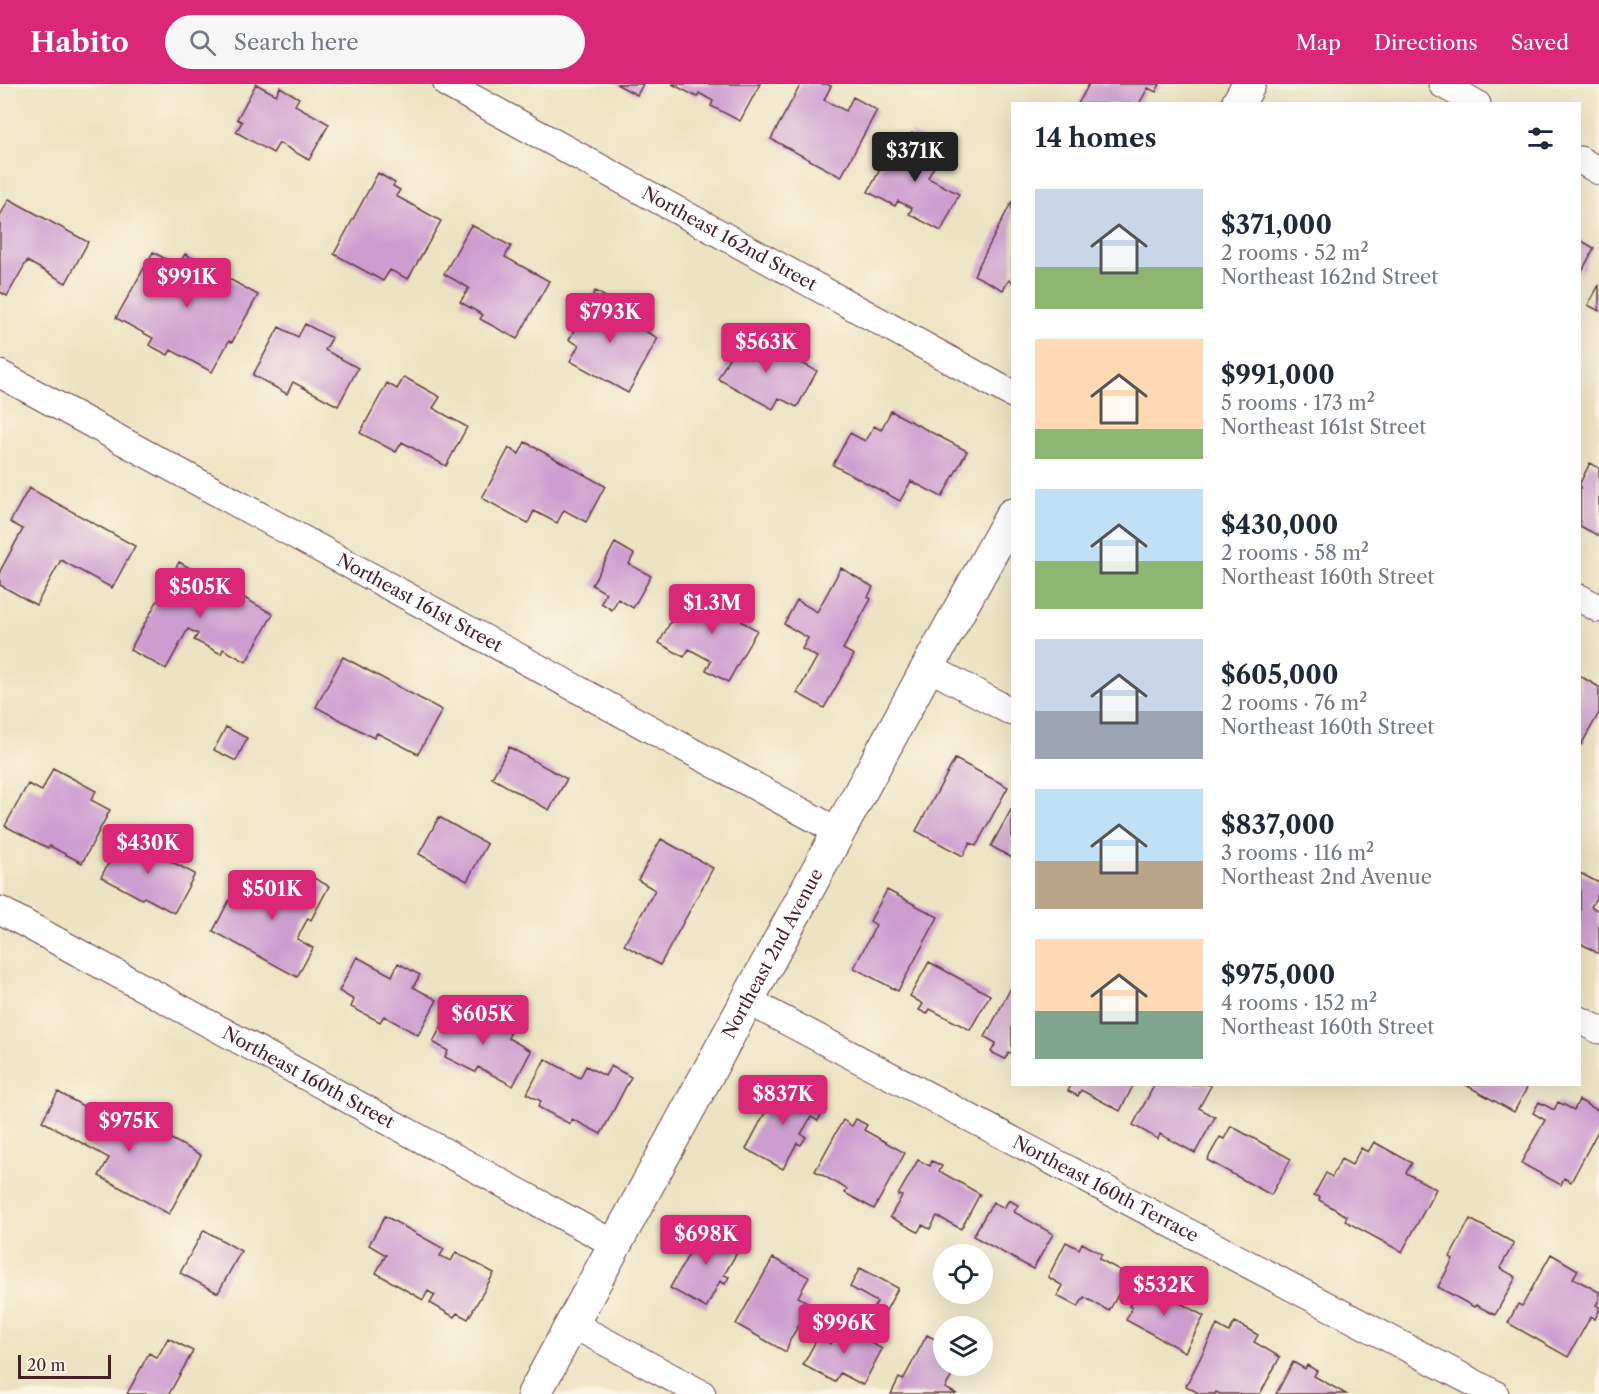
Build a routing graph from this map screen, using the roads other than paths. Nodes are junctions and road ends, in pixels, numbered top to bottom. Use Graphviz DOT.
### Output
graph roads {
  1 [pos="447,84"];
  2 [pos="1249,84"];
  3 [pos="1442,84"];
  4 [pos="1239,102"];
  5 [pos="1474,102"];
  6 [pos="1581,161"];
  7 [pos="1599,171"];
  8 [pos="0,374"];
  9 [pos="1011,393"];
  10 [pos="1011,517"];
  11 [pos="1581,599"];
  12 [pos="1599,609"];
  13 [pos="928,667"];
  14 [pos="1011,711"];
  15 [pos="839,832"];
  16 [pos="0,910"];
  17 [pos="748,1001"];
  18 [pos="1581,1021"];
  19 [pos="1599,1030"];
  20 [pos="616,1245"];
  21 [pos="572,1324"];
  22 [pos="534,1394"];
  23 [pos="702,1394"];
  24 [pos="1495,1394"];
  1 -- 9 [label="street, Northeast 162nd Street"];
  2 -- 4 [label="street"];
  3 -- 5 [label="street"];
  6 -- 7 [label="street"];
  8 -- 15 [label="street, Northeast 161st Street"];
  10 -- 13 [label="street, Northeast 2nd Avenue"];
  11 -- 12 [label="street"];
  13 -- 14 [label="street"];
  13 -- 15 [label="street, Northeast 2nd Avenue"];
  15 -- 17 [label="street, Northeast 2nd Avenue"];
  16 -- 20 [label="street, Northeast 160th Street"];
  17 -- 20 [label="street, Northeast 2nd Avenue"];
  17 -- 24 [label="street, Northeast 160th Terrace"];
  18 -- 19 [label="street"];
  20 -- 21 [label="street, Northeast 2nd Avenue"];
  21 -- 22 [label="street, Northeast 2nd Avenue"];
  21 -- 23 [label="street"];
}
